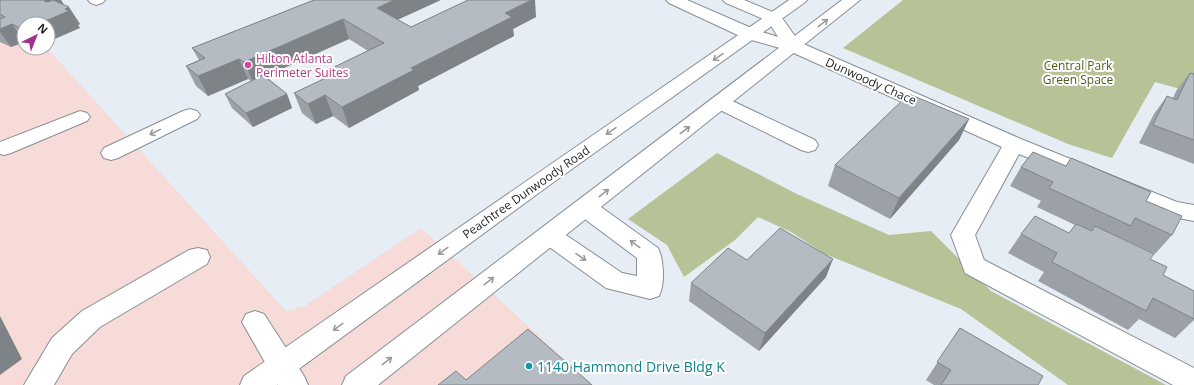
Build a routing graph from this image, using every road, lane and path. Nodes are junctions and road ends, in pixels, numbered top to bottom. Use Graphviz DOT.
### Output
graph roads {
  1 [pos="674,0"];
  2 [pos="731,0"];
  3 [pos="799,0"];
  4 [pos="852,0"];
  5 [pos="774,18"];
  6 [pos="750,34"];
  7 [pos="794,46"];
  8 [pos="721,103"];
  9 [pos="190,115"];
  10 [pos="80,117"];
  11 [pos="1014,144"];
  12 [pos="808,145"];
  13 [pos="4,148"];
  14 [pos="111,153"];
  15 [pos="586,208"];
  16 [pos="1194,213"];
  17 [pos="549,235"];
  18 [pos="198,257"];
  19 [pos="255,322"];
  20 [pos="288,376"];
  21 [pos="1194,382"];
  22 [pos="38,385"];
  23 [pos="254,385"];
  24 [pos="356,385"];
  1 -- 6 [label="main road, Dunwoody Chace"];
  2 -- 5 [label="main road"];
  3 -- 5 [label="main road, Peachtree Dunwoody Road"];
  7 -- 4 [label="main road, one-way"];
  5 -- 6 [label="main road, Peachtree Dunwoody Road"];
  5 -- 7 [label="main road"];
  6 -- 7 [label="main road, Dunwoody Chace"];
  6 -- 20 [label="main road, Peachtree Dunwoody Road, one-way"];
  7 -- 8 [label="main road"];
  7 -- 11 [label="main road, Dunwoody Chace"];
  8 -- 12 [label="main road"];
  15 -- 8 [label="main road, one-way"];
  9 -- 14 [label="main road, one-way"];
  10 -- 13 [label="main road"];
  11 -- 16 [label="main road, Dunwoody Chace"];
  11 -- 21 [label="main road"];
  15 -- 17 [label="main road"];
  17 -- 15 [label="main road, one-way"];
  24 -- 17 [label="main road, one-way"];
  18 -- 22 [label="main road"];
  19 -- 20 [label="main road"];
  20 -- 23 [label="main road, Peachtree Dunwoody Road"];
}
